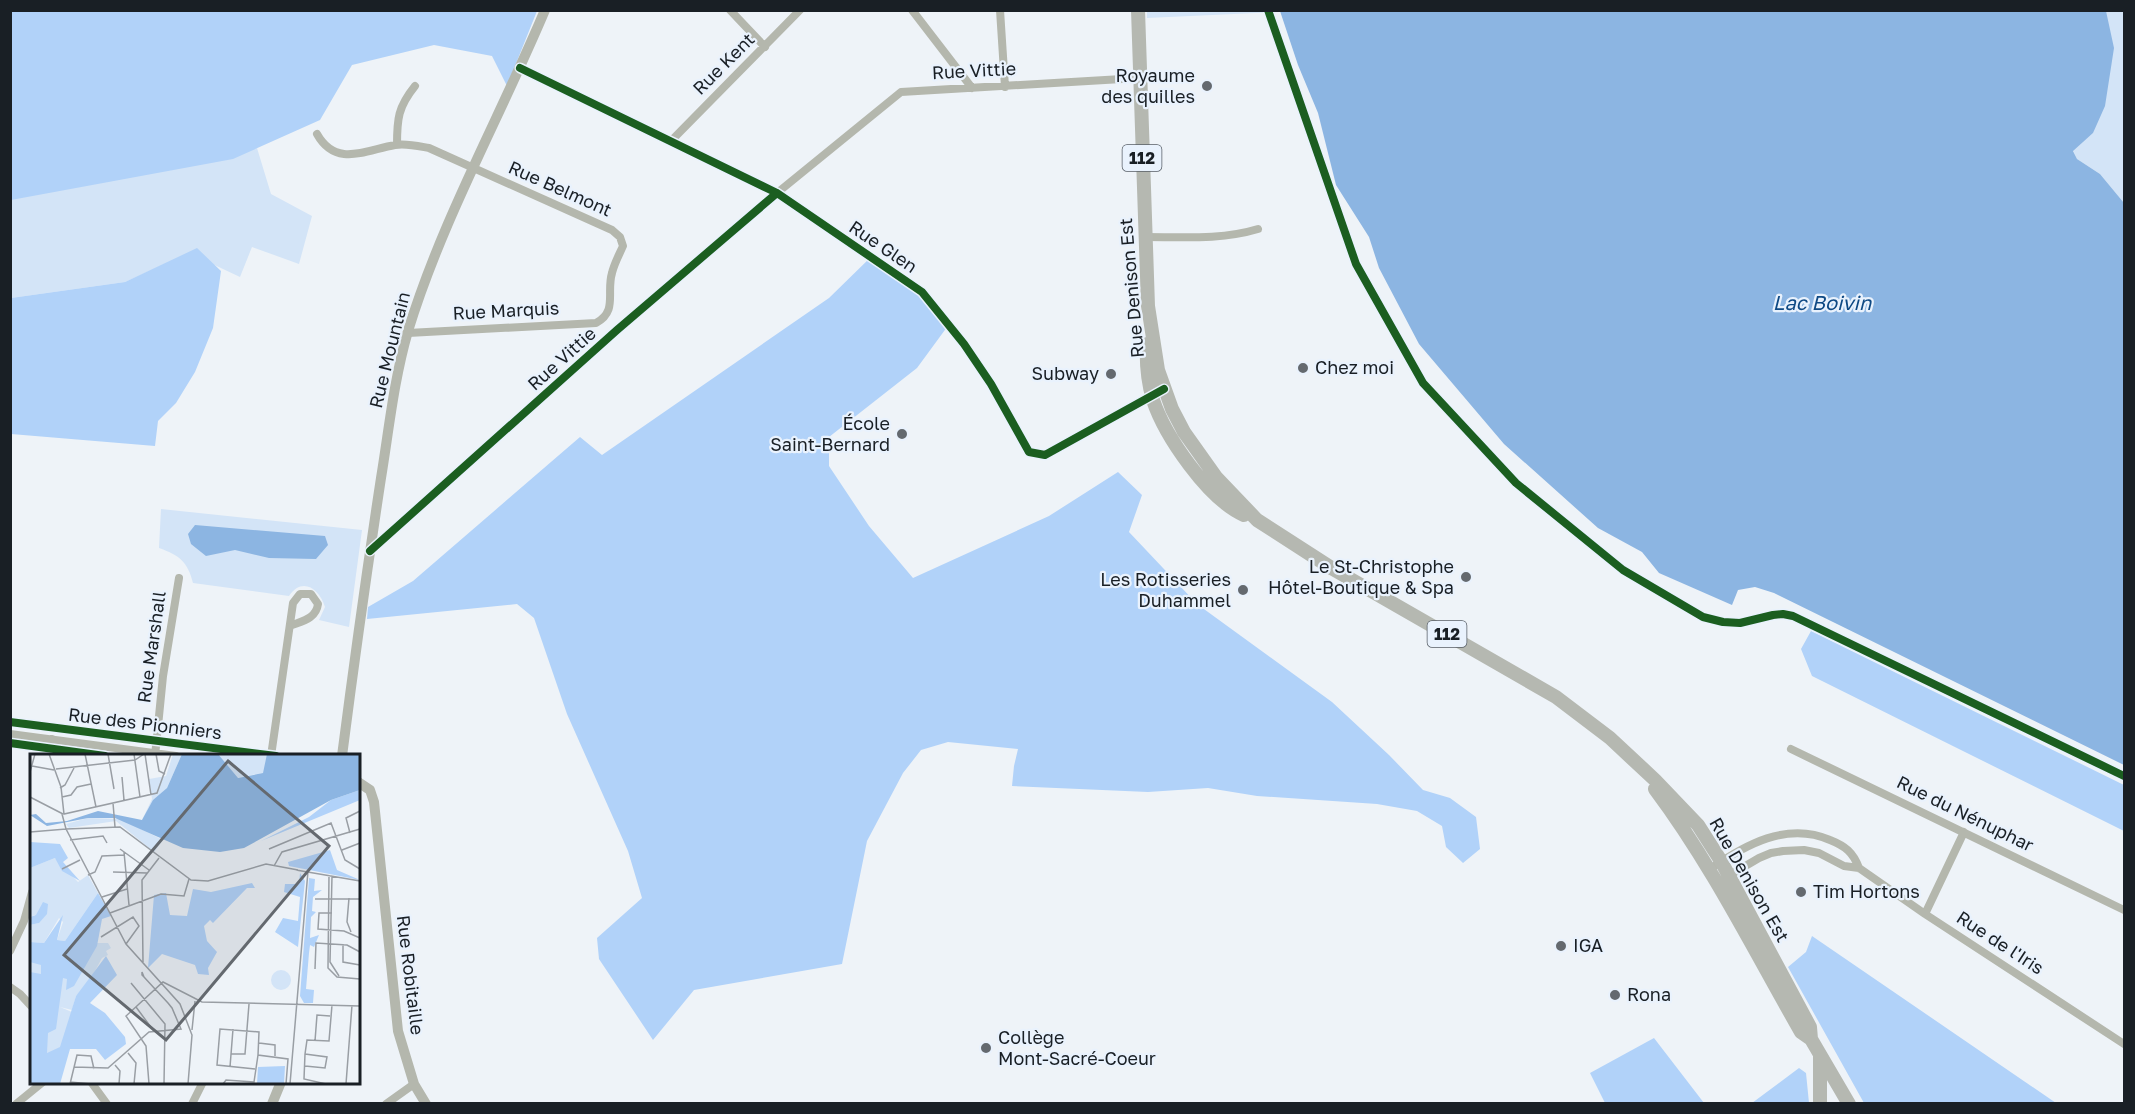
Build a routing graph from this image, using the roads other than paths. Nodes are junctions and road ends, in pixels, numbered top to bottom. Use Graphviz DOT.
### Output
graph roads {
  1 [pos="545,10"];
  2 [pos="730,10"];
  3 [pos="800,10"];
  4 [pos="912,10"];
  5 [pos="1000,10"];
  6 [pos="1138,10"];
  7 [pos="765,47"];
  8 [pos="520,68"];
  9 [pos="1139,78"];
  10 [pos="414,86"];
  11 [pos="1005,87"];
  12 [pos="972,88"];
  13 [pos="317,134"];
  14 [pos="671,141"];
  15 [pos="397,145"];
  16 [pos="473,169"];
  17 [pos="777,193"];
  18 [pos="1258,229"];
  19 [pos="1145,237"];
  20 [pos="605,318"];
  21 [pos="408,333"];
  22 [pos="1158,392"];
  23 [pos="370,550"];
  24 [pos="179,578"];
  25 [pos="290,626"];
  26 [pos="10,734"];
  27 [pos="52,739"];
  28 [pos="1791,748"];
  29 [pos="50,754"];
  30 [pos="155,754"];
  31 [pos="271,754"];
  32 [pos="342,754"];
  33 [pos="360,783"];
  34 [pos="1964,832"];
  35 [pos="1768,838"];
  36 [pos="1771,853"];
  37 [pos="1859,868"];
  38 [pos="1716,871"];
  39 [pos="1730,876"];
  40 [pos="30,899"];
  41 [pos="2124,910"];
  42 [pos="1925,914"];
  43 [pos="10,951"];
  44 [pos="10,987"];
  45 [pos="30,1006"];
  46 [pos="1811,1039"];
  47 [pos="2124,1044"];
  48 [pos="1820,1054"];
  49 [pos="42,1084"];
  50 [pos="93,1084"];
  51 [pos="202,1084"];
  52 [pos="281,1084"];
  53 [pos="414,1084"];
  54 [pos="16,1104"];
  55 [pos="107,1104"];
  56 [pos="192,1104"];
  57 [pos="272,1104"];
  58 [pos="386,1104"];
  59 [pos="426,1104"];
  60 [pos="1820,1104"];
  61 [pos="1849,1104"];
  1 -- 8 [label="street, Rue Mountain"];
  2 -- 7 [label="street"];
  3 -- 7 [label="street, Rue Kent"];
  4 -- 12 [label="street"];
  5 -- 11 [label="street"];
  6 -- 9 [label="main road, Rue Denison Est / 112"];
  7 -- 14 [label="street, Rue Kent"];
  8 -- 14 [label="street, Rue Glen"];
  8 -- 16 [label="street, Rue Mountain"];
  9 -- 11 [label="street, Rue Vittie"];
  9 -- 19 [label="main road, Rue Denison Est / 112"];
  10 -- 15 [label="street"];
  11 -- 12 [label="street, Rue Vittie"];
  12 -- 17 [label="street, Rue Vittie"];
  13 -- 15 [label="street, Rue Belmont"];
  14 -- 17 [label="street, Rue Glen"];
  15 -- 16 [label="street, Rue Belmont"];
  16 -- 20 [label="street, Rue Belmont"];
  16 -- 21 [label="street, Rue Mountain"];
  17 -- 22 [label="street, Rue Glen"];
  17 -- 23 [label="street, Rue Vittie"];
  18 -- 19 [label="street"];
  19 -- 22 [label="main road, Rue Denison Est / 112"];
  20 -- 21 [label="street, Rue Marquis"];
  21 -- 23 [label="street, Rue Mountain"];
  22 -- 38 [label="main road, Rue Denison Est / 112"];
  23 -- 32 [label="street, Rue Mountain"];
  24 -- 30 [label="street, Rue Marshall"];
  25 -- 31 [label="street"];
  26 -- 27 [label="street, Rue des Pionniers"];
  27 -- 29 [label="street"];
  27 -- 30 [label="street, Rue des Pionniers"];
  28 -- 34 [label="street, Rue du Nénuphar"];
  33 -- 53 [label="street, Rue Robitaille"];
  34 -- 41 [label="street, Rue du Nénuphar"];
  34 -- 42 [label="street"];
  35 -- 36 [label="street"];
  35 -- 37 [label="street, Rue de l'Iris"];
  35 -- 38 [label="street, Rue de l'Iris"];
  36 -- 37 [label="street, Rue de l'Iris"];
  36 -- 39 [label="street, Rue de l'Iris"];
  37 -- 42 [label="street, Rue de l'Iris"];
  38 -- 39 [label="main road, Rue Denison Est / 112"];
  38 -- 46 [label="main road, Rue Denison Est / 112"];
  39 -- 46 [label="main road, Rue Denison Est / 112"];
  40 -- 43 [label="street"];
  42 -- 47 [label="street, Rue de l'Iris"];
  44 -- 45 [label="street"];
  46 -- 48 [label="main road, Rue Denison Est / 112"];
  48 -- 60 [label="main road"];
  48 -- 61 [label="main road, Rue Denison Est / 112"];
  49 -- 54 [label="street"];
  50 -- 55 [label="street"];
  51 -- 56 [label="street"];
  52 -- 57 [label="street"];
  53 -- 58 [label="street"];
  53 -- 59 [label="street, Rue Robitaille"];
}
